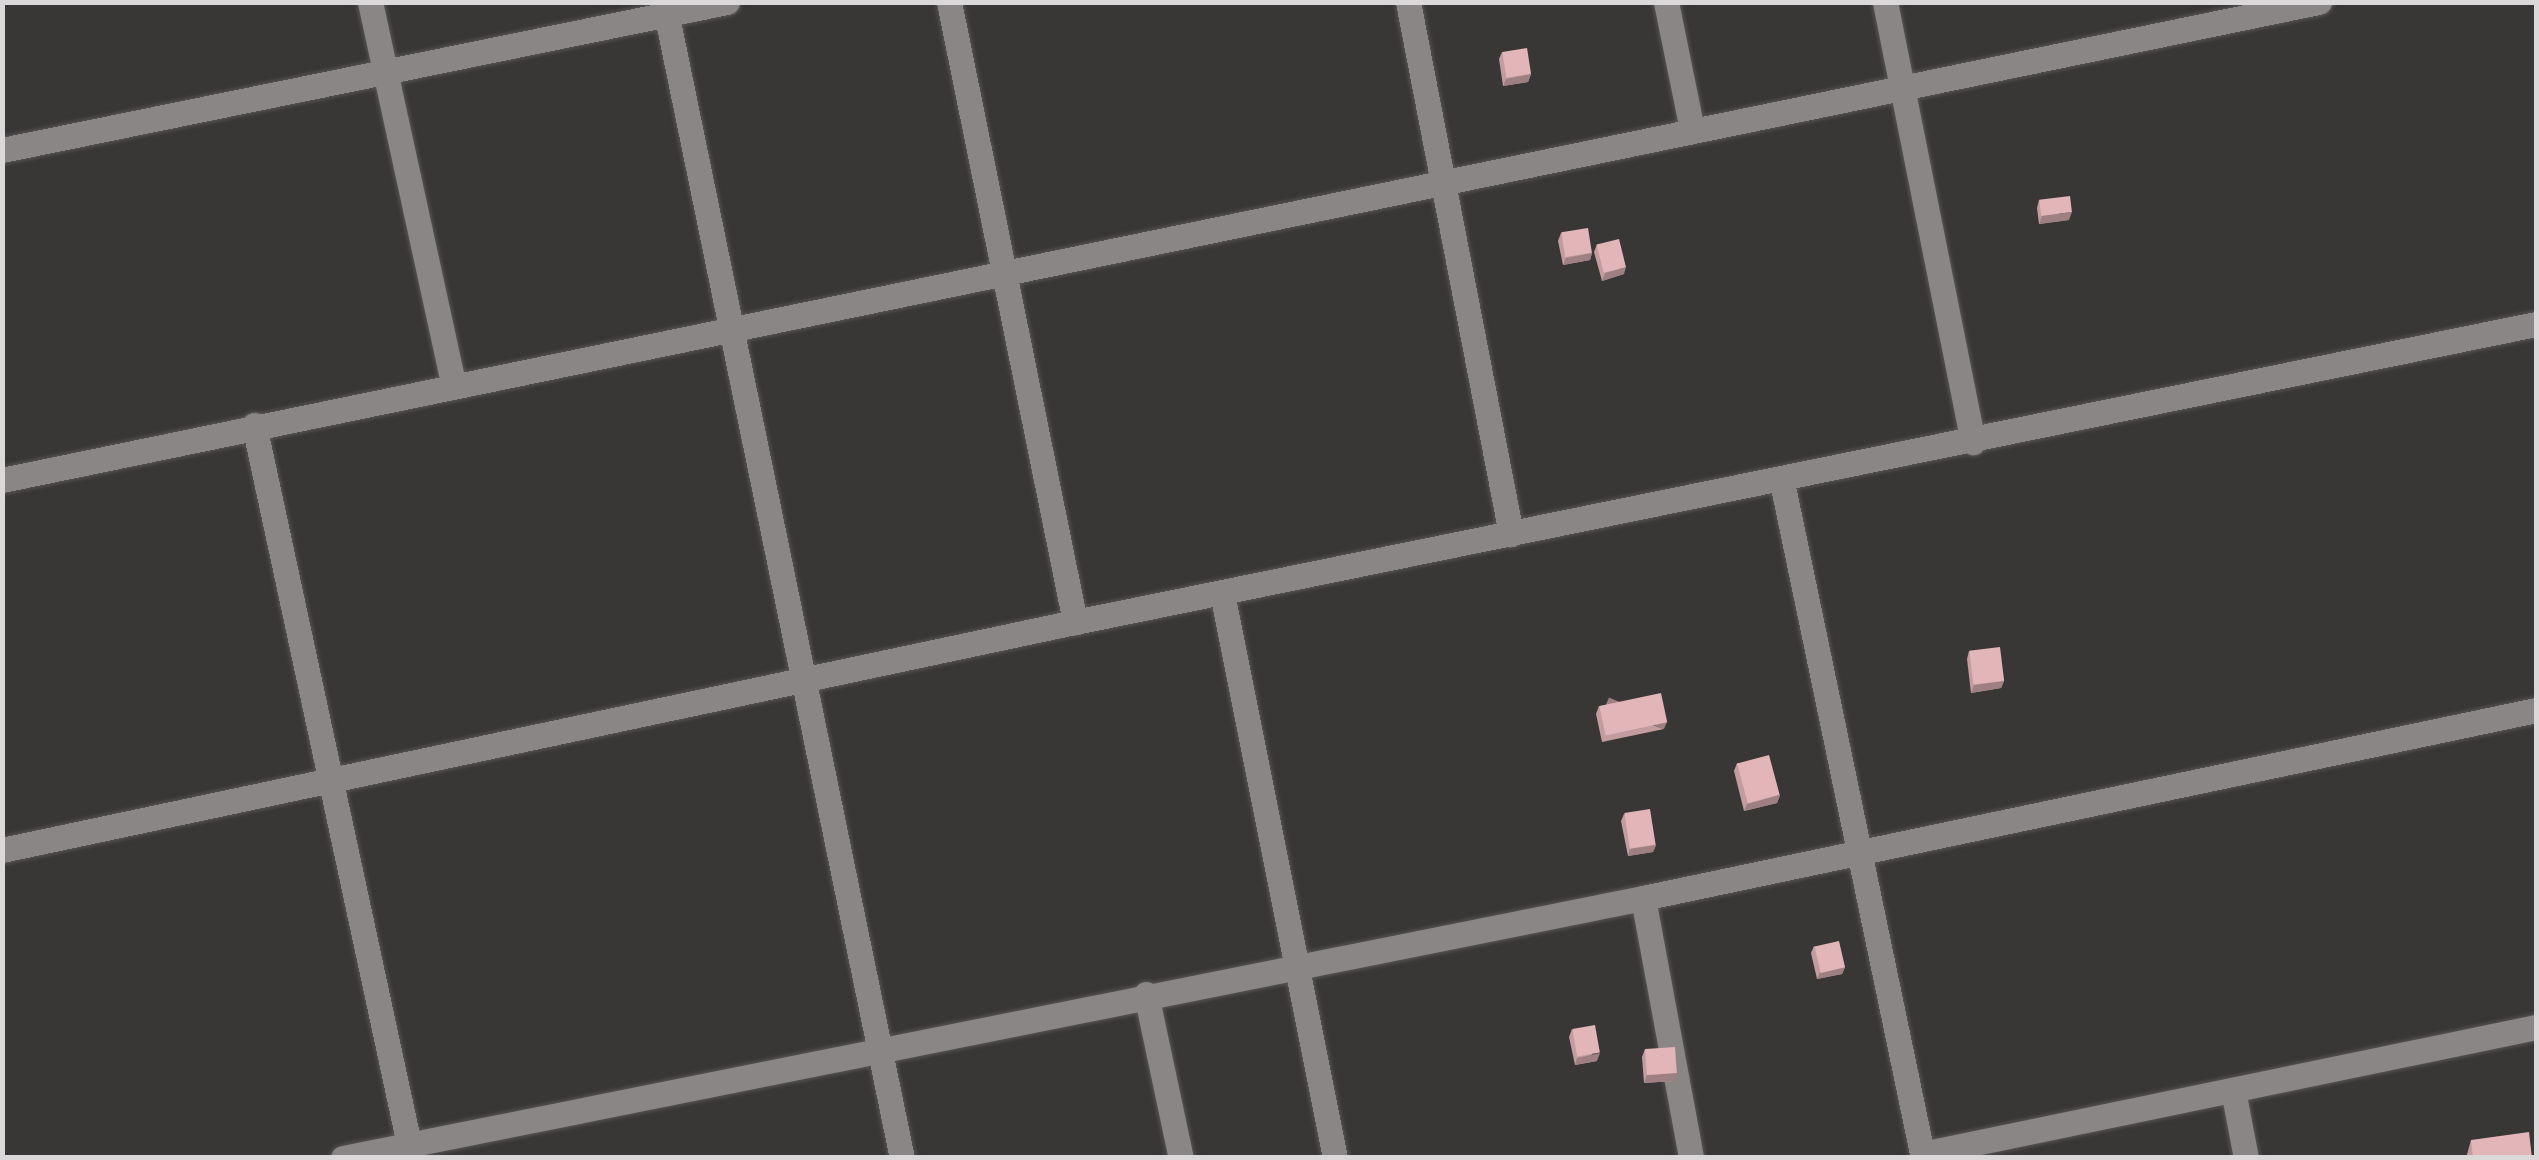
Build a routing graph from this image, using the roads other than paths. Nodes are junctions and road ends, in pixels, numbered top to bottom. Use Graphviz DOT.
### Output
graph roads {
  1 [pos="370,2"];
  2 [pos="727,2"];
  3 [pos="948,2"];
  4 [pos="1408,2"];
  5 [pos="1666,2"];
  6 [pos="1885,2"];
  7 [pos="2319,2"];
  8 [pos="2284,6"];
  9 [pos="665,9"];
  10 [pos="384,73"];
  11 [pos="1902,88"];
  12 [pos="1692,130"];
  13 [pos="2,150"];
  14 [pos="1444,181"];
  15 [pos="1002,273"];
  16 [pos="2536,324"];
  17 [pos="730,327"];
  18 [pos="453,383"];
  19 [pos="254,426"];
  20 [pos="1974,442"];
  21 [pos="2,480"];
  22 [pos="1782,482"];
  23 [pos="1512,534"];
  24 [pos="1222,594"];
  25 [pos="1074,622"];
  26 [pos="804,684"];
  27 [pos="2536,710"];
  28 [pos="328,782"];
  29 [pos="1858,848"];
  30 [pos="2,850"];
  31 [pos="1644,898"];
  32 [pos="1297,962"];
  33 [pos="1146,994"];
  34 [pos="2536,1028"];
  35 [pos="879,1049"];
  36 [pos="2233,1090"];
  37 [pos="410,1151"];
  38 [pos="1922,1156"];
  39 [pos="343,1158"];
  40 [pos="902,1158"];
  41 [pos="1181,1158"];
  42 [pos="1335,1158"];
  43 [pos="1691,1158"];
  44 [pos="2246,1158"];
  1 -- 10 [label="street"];
  2 -- 9 [label="street"];
  3 -- 15 [label="street"];
  4 -- 14 [label="street"];
  5 -- 12 [label="street"];
  6 -- 11 [label="street"];
  7 -- 8 [label="street"];
  8 -- 11 [label="street"];
  9 -- 10 [label="street"];
  9 -- 17 [label="street"];
  10 -- 13 [label="street"];
  10 -- 18 [label="street"];
  11 -- 12 [label="street"];
  11 -- 20 [label="street"];
  12 -- 14 [label="street"];
  14 -- 15 [label="street"];
  14 -- 23 [label="street"];
  15 -- 17 [label="street"];
  15 -- 25 [label="street"];
  16 -- 20 [label="street"];
  17 -- 18 [label="street"];
  17 -- 26 [label="street"];
  18 -- 19 [label="street"];
  19 -- 21 [label="street"];
  19 -- 28 [label="street"];
  20 -- 22 [label="street"];
  22 -- 23 [label="street"];
  22 -- 29 [label="street"];
  23 -- 24 [label="street"];
  24 -- 25 [label="street"];
  24 -- 32 [label="street"];
  25 -- 26 [label="street"];
  26 -- 28 [label="street"];
  26 -- 35 [label="street"];
  27 -- 29 [label="street"];
  28 -- 30 [label="street"];
  28 -- 37 [label="street"];
  29 -- 31 [label="street"];
  29 -- 38 [label="street"];
  31 -- 32 [label="street"];
  31 -- 43 [label="street"];
  32 -- 33 [label="street"];
  32 -- 42 [label="street"];
  33 -- 35 [label="street"];
  33 -- 41 [label="street"];
  34 -- 36 [label="street"];
  35 -- 37 [label="street"];
  35 -- 40 [label="street"];
  36 -- 38 [label="street"];
  36 -- 44 [label="street"];
  37 -- 39 [label="street"];
}
